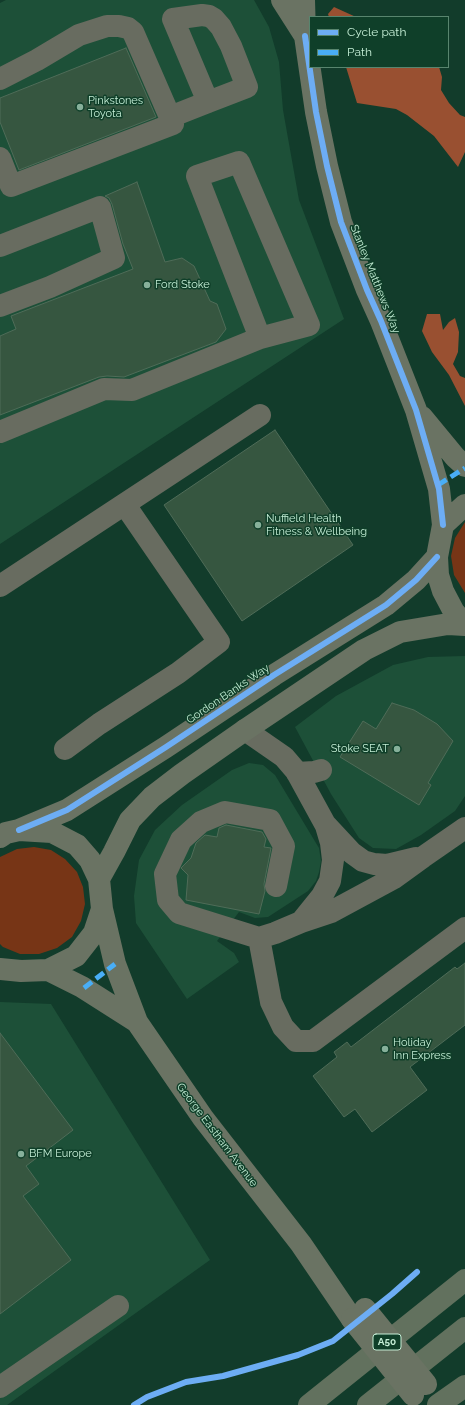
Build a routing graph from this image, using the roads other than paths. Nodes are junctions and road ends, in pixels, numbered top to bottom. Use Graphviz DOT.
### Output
graph roads {
  1 [pos="282,0"];
  2 [pos="304,0"];
  3 [pos="305,36"];
  4 [pos="309,64"];
  5 [pos="310,68"];
  6 [pos="0,78"];
  7 [pos="208,102"];
  8 [pos="170,117"];
  9 [pos="0,158"];
  10 [pos="6,188"];
  11 [pos="0,246"];
  12 [pos="0,306"];
  13 [pos="260,338"];
  14 [pos="416,410"];
  15 [pos="260,415"];
  16 [pos="0,432"];
  17 [pos="465,466"];
  18 [pos="125,505"];
  19 [pos="465,505"];
  20 [pos="443,525"];
  21 [pos="437,557"];
  22 [pos="0,586"];
  23 [pos="465,622"];
  24 [pos="465,625"];
  25 [pos="245,730"];
  26 [pos="65,749"];
  27 [pos="321,770"];
  28 [pos="297,773"];
  29 [pos="325,824"];
  30 [pos="465,828"];
  31 [pos="6,832"];
  32 [pos="423,857"];
  33 [pos="99,879"];
  34 [pos="276,886"];
  35 [pos="102,909"];
  36 [pos="301,922"];
  37 [pos="465,928"];
  38 [pos="259,938"];
  39 [pos="0,969"];
  40 [pos="48,970"];
  41 [pos="137,1022"];
  42 [pos="465,1280"];
  43 [pos="118,1306"];
  44 [pos="465,1328"];
  45 [pos="465,1386"];
  46 [pos="0,1387"];
  47 [pos="428,1398"];
  48 [pos="309,1405"];
  49 [pos="368,1405"];
  1 -- 3 [label="main road, Stanley Matthews Way"];
  2 -- 3 [label="main road, Stanley Matthews Way"];
  3 -- 4 [label="main road, Stanley Matthews Way"];
  5 -- 14 [label="main road, Stanley Matthews Way"];
  6 -- 8 [label="street"];
  7 -- 8 [label="street"];
  8 -- 10 [label="street"];
  9 -- 10 [label="street"];
  11 -- 12 [label="street"];
  13 -- 13 [label="street"];
  13 -- 16 [label="street"];
  14 -- 17 [label="main road, Stanley Matthews Way"];
  14 -- 20 [label="main road, Stanley Matthews Way"];
  15 -- 18 [label="street"];
  18 -- 22 [label="street"];
  18 -- 26 [label="street"];
  19 -- 20 [label="main road"];
  20 -- 21 [label="main road, Stanley Matthews Way"];
  21 -- 23 [label="main road, Stanley Matthews Way"];
  21 -- 31 [label="main road, Gordon Banks Way"];
  24 -- 25 [label="main road"];
  25 -- 28 [label="street"];
  25 -- 33 [label="main road"];
  27 -- 28 [label="street"];
  28 -- 29 [label="street"];
  29 -- 32 [label="street"];
  29 -- 36 [label="street"];
  30 -- 32 [label="street"];
  31 -- 33 [label="main road"];
  32 -- 36 [label="street"];
  33 -- 35 [label="main road, George Eastham Avenue"];
  34 -- 38 [label="street"];
  35 -- 40 [label="main road"];
  35 -- 41 [label="main road, George Eastham Avenue"];
  36 -- 38 [label="street"];
  37 -- 38 [label="street"];
  39 -- 40 [label="main road"];
  40 -- 41 [label="main road, George Eastham Avenue"];
  41 -- 47 [label="main road, George Eastham Avenue, bridge"];
  42 -- 48 [label="highway, A50"];
  43 -- 46 [label="street"];
  44 -- 49 [label="highway"];
  45 -- 47 [label="highway"];
}
